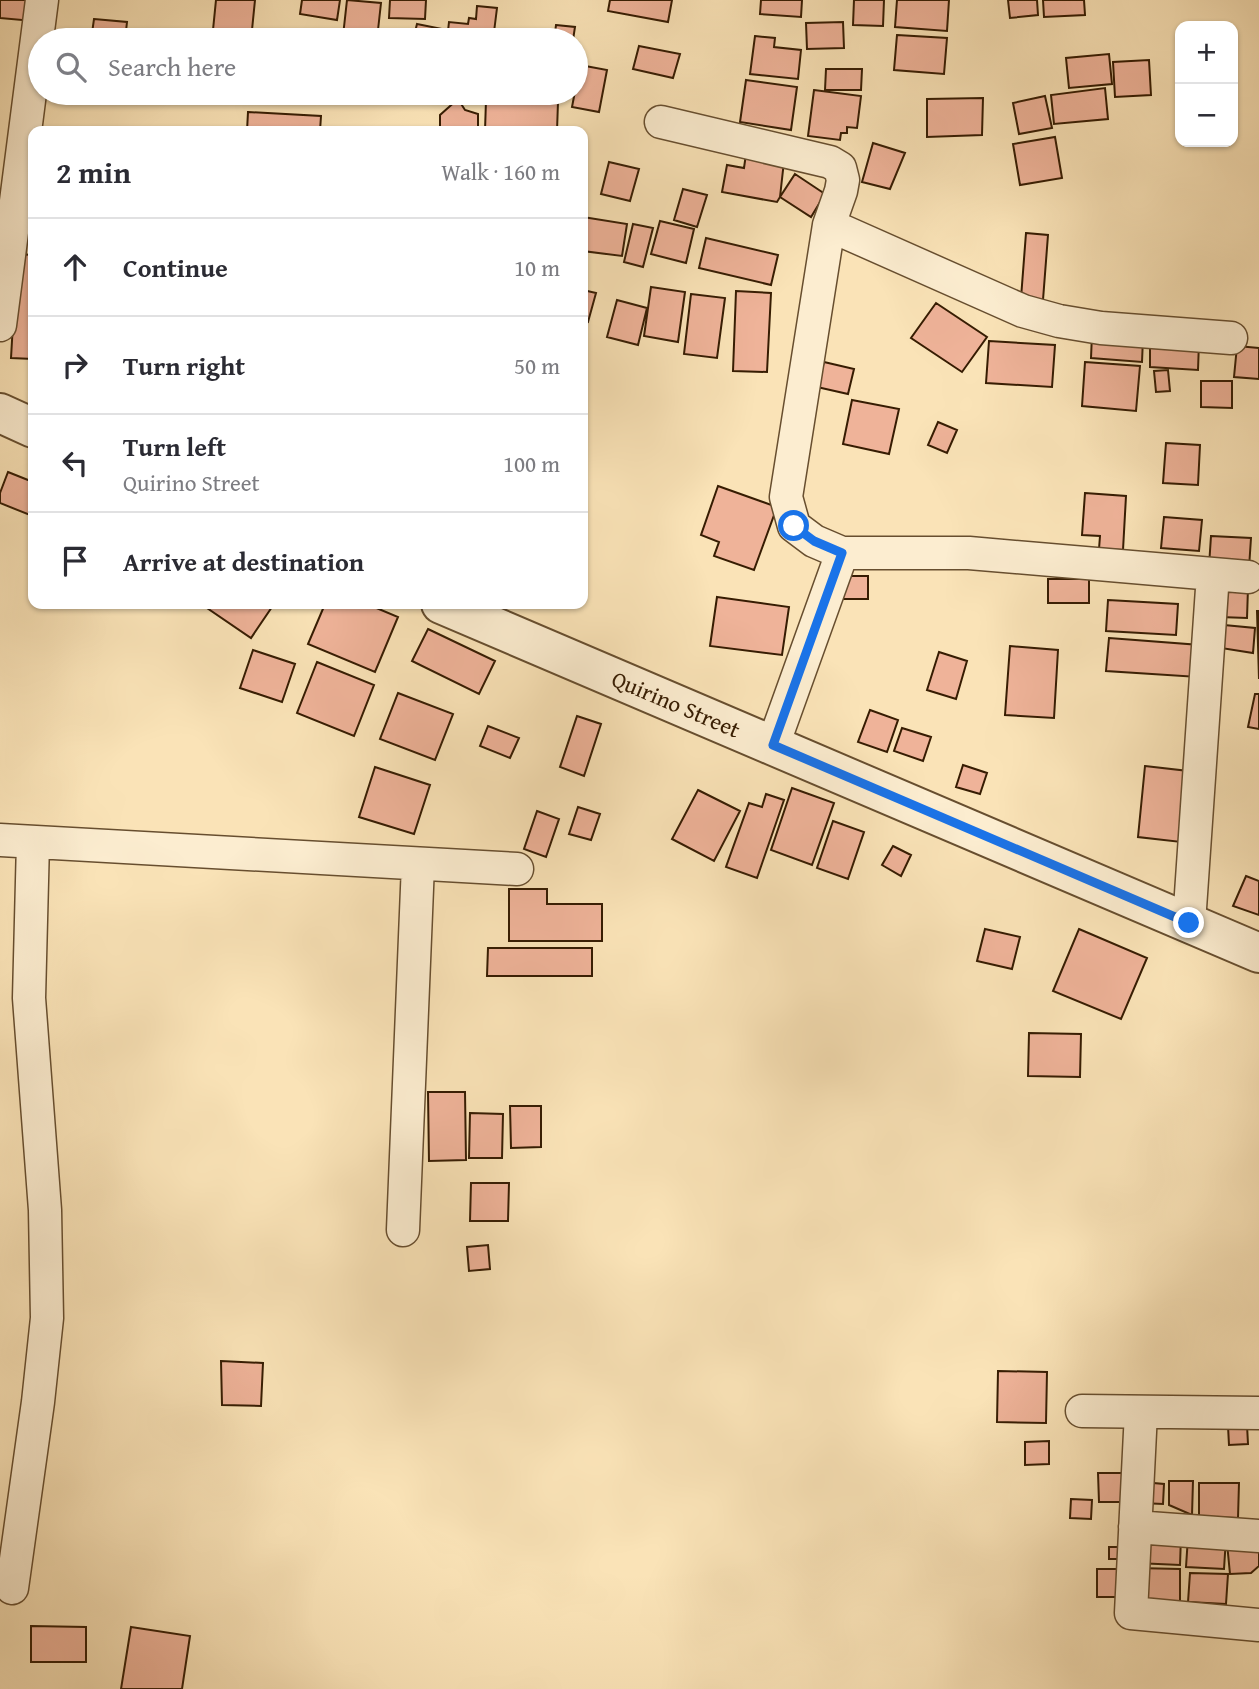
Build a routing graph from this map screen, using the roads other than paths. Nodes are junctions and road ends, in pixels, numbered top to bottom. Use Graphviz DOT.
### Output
graph roads {
  1 [pos="42,0"];
  2 [pos="38,28"];
  3 [pos="28,105"];
  4 [pos="661,122"];
  5 [pos="829,225"];
  6 [pos="0,325"];
  7 [pos="1231,338"];
  8 [pos="0,413"];
  9 [pos="28,426"];
  10 [pos="842,553"];
  11 [pos="1213,574"];
  12 [pos="1248,577"];
  13 [pos="453,609"];
  14 [pos="773,745"];
  15 [pos="0,840"];
  16 [pos="33,842"];
  17 [pos="418,864"];
  18 [pos="517,869"];
  19 [pos="1189,923"];
  20 [pos="1259,953"];
  21 [pos="403,1230"];
  22 [pos="1082,1411"];
  23 [pos="1141,1412"];
  24 [pos="1259,1413"];
  25 [pos="1135,1527"];
  26 [pos="1259,1536"];
  27 [pos="12,1588"];
  28 [pos="1259,1625"];
  1 -- 2 [label="street"];
  3 -- 6 [label="street"];
  4 -- 5 [label="street"];
  5 -- 7 [label="street"];
  5 -- 10 [label="street"];
  8 -- 9 [label="street"];
  10 -- 11 [label="street"];
  10 -- 14 [label="street"];
  11 -- 12 [label="street"];
  11 -- 19 [label="street"];
  13 -- 14 [label="street, Quirino Street"];
  14 -- 19 [label="street, Quirino Street"];
  15 -- 16 [label="street"];
  16 -- 17 [label="street"];
  16 -- 27 [label="street"];
  17 -- 18 [label="street"];
  17 -- 21 [label="street"];
  19 -- 20 [label="street, Quirino Street"];
  22 -- 23 [label="street"];
  23 -- 24 [label="street"];
  23 -- 25 [label="street"];
  25 -- 26 [label="street"];
  25 -- 28 [label="street"];
}
